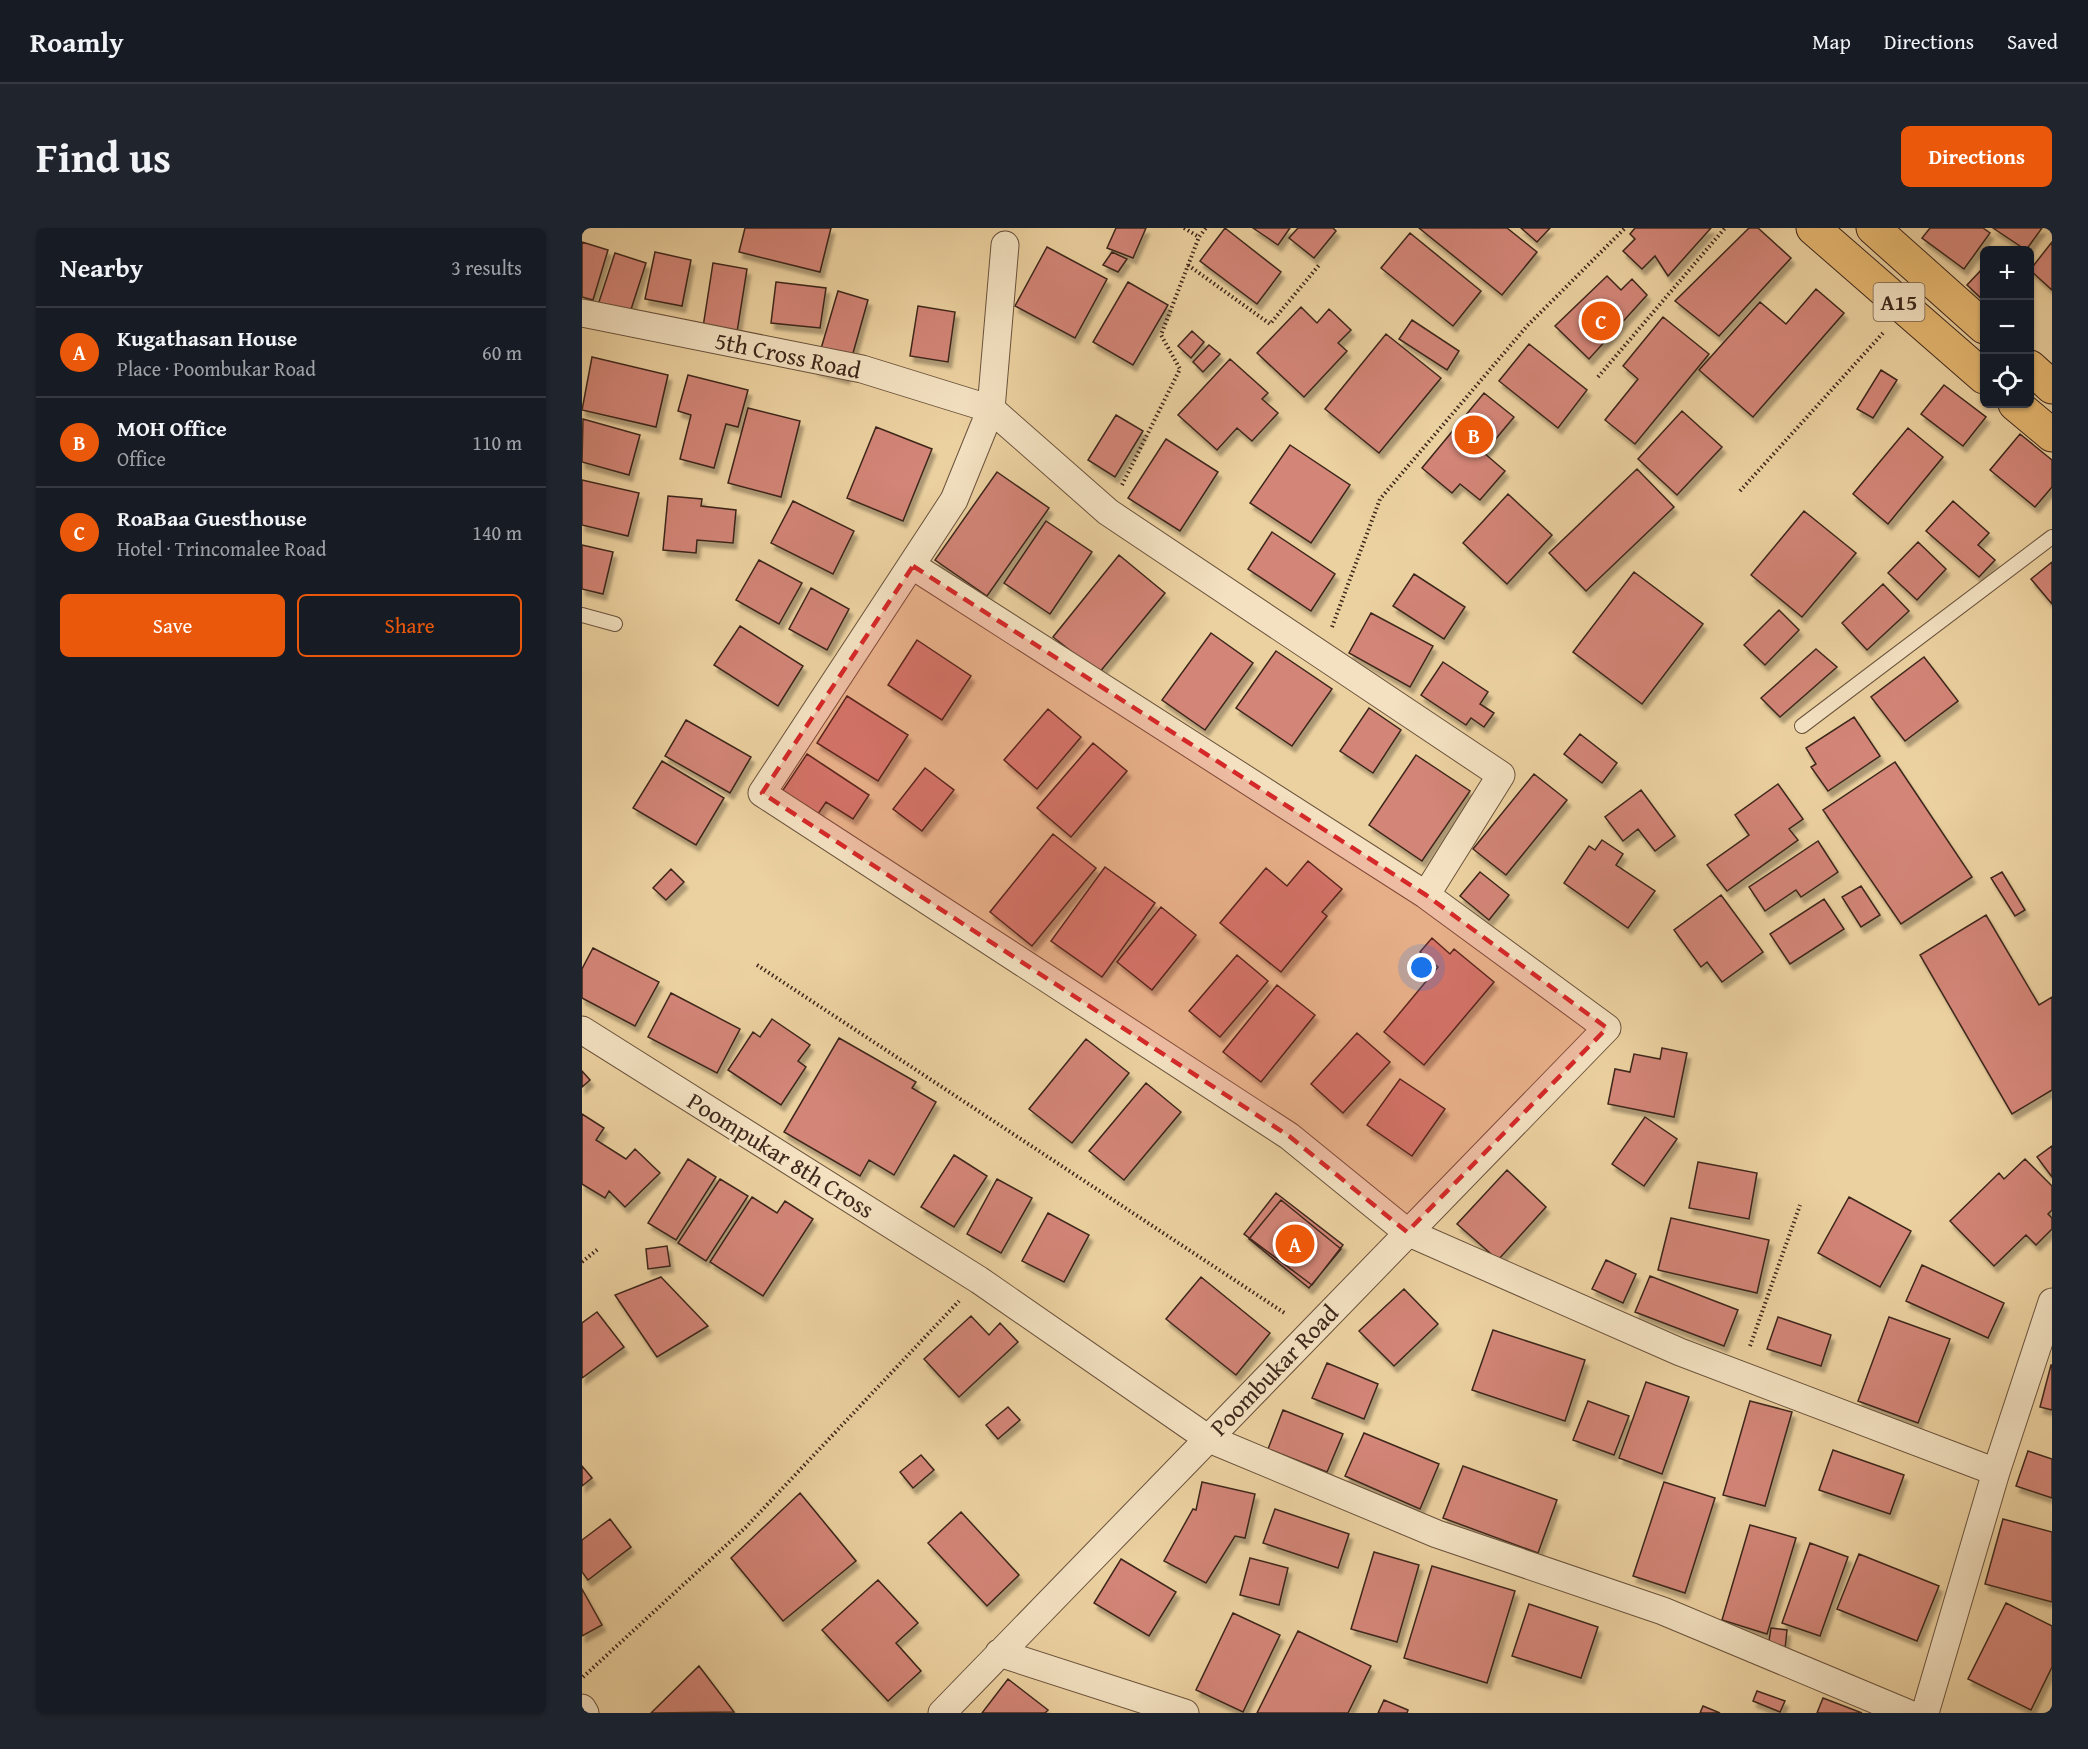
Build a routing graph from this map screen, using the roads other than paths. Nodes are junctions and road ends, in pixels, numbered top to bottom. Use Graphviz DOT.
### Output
graph roads {
  1 [pos="1814,228"];
  2 [pos="1873,228"];
  3 [pos="1005,246"];
  4 [pos="582,314"];
  5 [pos="1980,323"];
  6 [pos="2034,371"];
  7 [pos="1980,373"];
  8 [pos="2052,387"];
  9 [pos="2020,408"];
  10 [pos="991,409"];
  11 [pos="2052,435"];
  12 [pos="2052,537"];
  13 [pos="913,566"];
  14 [pos="582,615"];
  15 [pos="615,624"];
  16 [pos="1802,726"];
  17 [pos="1426,895"];
  18 [pos="582,1030"];
  19 [pos="1407,1232"];
  20 [pos="2052,1302"];
  21 [pos="1207,1438"];
  22 [pos="1996,1472"];
  23 [pos="999,1653"];
  24 [pos="582,1708"];
  25 [pos="585,1713"];
  26 [pos="942,1713"];
  27 [pos="1185,1713"];
  28 [pos="1907,1713"];
  29 [pos="1925,1713"];
  1 -- 7 [label="highway, A15"];
  2 -- 5 [label="highway, A15"];
  3 -- 10 [label="street"];
  4 -- 10 [label="street, 5th Cross Road"];
  6 -- 8 [label="highway"];
  9 -- 11 [label="highway"];
  10 -- 13 [label="street"];
  10 -- 17 [label="street"];
  12 -- 16 [label="lane"];
  13 -- 17 [label="street"];
  13 -- 19 [label="street"];
  14 -- 15 [label="lane"];
  17 -- 19 [label="street, Poombukar Road"];
  18 -- 21 [label="street, Poompukar 8th Cross"];
  19 -- 21 [label="street, Poombukar Road"];
  19 -- 22 [label="street"];
  20 -- 22 [label="street"];
  21 -- 23 [label="street, Poombukar Road"];
  21 -- 28 [label="street, Poompukar 8th Cross"];
  22 -- 29 [label="street"];
  23 -- 26 [label="street, Poombukar Road"];
  23 -- 27 [label="street"];
  24 -- 25 [label="street"];
}
